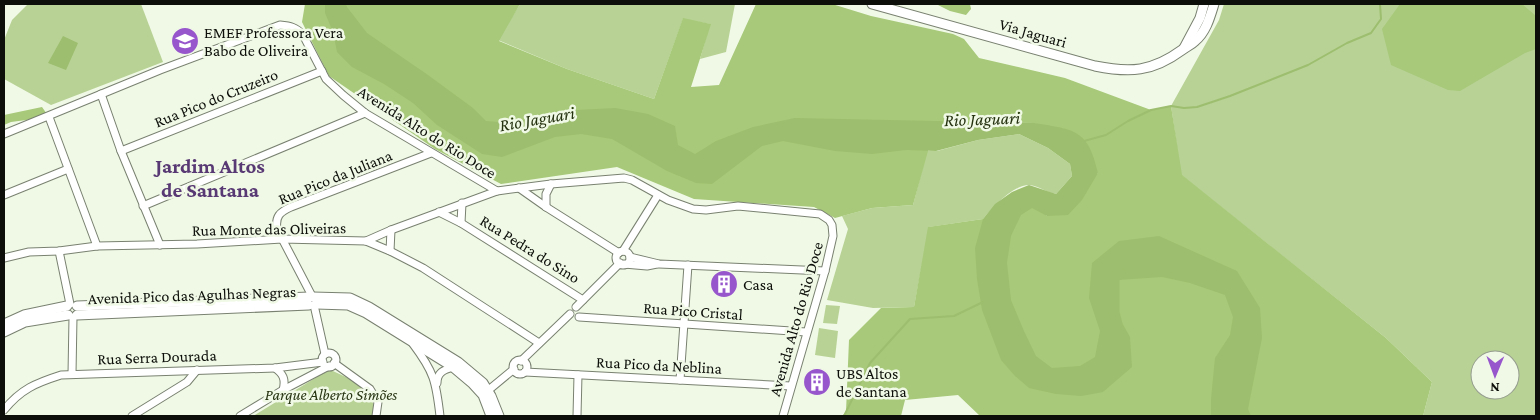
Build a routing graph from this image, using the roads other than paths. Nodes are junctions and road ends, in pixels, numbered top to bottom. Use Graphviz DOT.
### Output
graph roads {
  1 [pos="872,4"];
  2 [pos="1204,4"];
  3 [pos="1214,4"];
  4 [pos="1184,48"];
  5 [pos="322,71"];
  6 [pos="101,94"];
  7 [pos="365,113"];
  8 [pos="49,117"];
  9 [pos="4,134"];
  10 [pos="121,151"];
  11 [pos="431,153"];
  12 [pos="68,169"];
  13 [pos="551,184"];
  14 [pos="519,188"];
  15 [pos="497,191"];
  16 [pos="4,195"];
  17 [pos="658,195"];
  18 [pos="462,203"];
  19 [pos="143,206"];
  20 [pos="546,207"];
  21 [pos="439,212"];
  22 [pos="461,223"];
  23 [pos="391,230"];
  24 [pos="282,240"];
  25 [pos="366,241"];
  26 [pos="160,245"];
  27 [pos="97,246"];
  28 [pos="59,251"];
  29 [pos="390,251"];
  30 [pos="621,252"];
  31 [pos="630,257"];
  32 [pos="4,258"];
  33 [pos="622,264"];
  34 [pos="659,264"];
  35 [pos="688,265"];
  36 [pos="826,271"];
  37 [pos="583,300"];
  38 [pos="312,301"];
  39 [pos="576,307"];
  40 [pos="72,310"];
  41 [pos="570,314"];
  42 [pos="579,317"];
  43 [pos="4,324"];
  44 [pos="683,324"];
  45 [pos="4,332"];
  46 [pos="806,332"];
  47 [pos="413,343"];
  48 [pos="539,343"];
  49 [pos="521,360"];
  50 [pos="328,361"];
  51 [pos="453,367"];
  52 [pos="275,368"];
  53 [pos="197,370"];
  54 [pos="519,372"];
  55 [pos="72,374"];
  56 [pos="578,375"];
  57 [pos="680,380"];
  58 [pos="437,386"];
  59 [pos="791,386"];
  60 [pos="283,390"];
  61 [pos="486,393"];
  62 [pos="4,410"];
  63 [pos="132,416"];
  64 [pos="240,416"];
  65 [pos="376,416"];
  66 [pos="440,416"];
  67 [pos="491,416"];
  68 [pos="499,416"];
  69 [pos="577,416"];
  70 [pos="783,416"];
  1 -- 4 [label="street, Via Jaguari"];
  2 -- 4 [label="street, Via Jaguari"];
  3 -- 4 [label="street, Via Jaguari"];
  5 -- 6 [label="street, Avenida Alto do Rio Doce"];
  5 -- 7 [label="street, Avenida Alto do Rio Doce"];
  5 -- 10 [label="street, Rua Pico do Cruzeiro"];
  6 -- 8 [label="street, Avenida Alto do Rio Doce"];
  6 -- 10 [label="street"];
  7 -- 11 [label="street, Avenida Alto do Rio Doce"];
  7 -- 19 [label="street"];
  8 -- 9 [label="street, Avenida Alto do Rio Doce"];
  8 -- 12 [label="street"];
  10 -- 19 [label="street"];
  11 -- 15 [label="street, Avenida Alto do Rio Doce"];
  11 -- 24 [label="street, Rua Pico da Juliana"];
  12 -- 16 [label="street"];
  12 -- 27 [label="street"];
  13 -- 14 [label="street, Avenida Alto do Rio Doce"];
  13 -- 17 [label="street, Avenida Alto do Rio Doce"];
  13 -- 20 [label="street"];
  14 -- 15 [label="street, Avenida Alto do Rio Doce"];
  14 -- 20 [label="street"];
  15 -- 18 [label="street"];
  17 -- 30 [label="street"];
  17 -- 36 [label="street, Avenida Alto do Rio Doce"];
  18 -- 21 [label="street"];
  18 -- 22 [label="street, Rua Pedra do Sino"];
  19 -- 26 [label="street"];
  20 -- 30 [label="street"];
  21 -- 22 [label="street, Rua Pedra do Sino"];
  21 -- 23 [label="street"];
  22 -- 37 [label="street, Rua Pedra do Sino"];
  23 -- 25 [label="street"];
  23 -- 29 [label="street"];
  24 -- 25 [label="street, Rua Monte das Oliveiras"];
  24 -- 26 [label="street, Rua Monte das Oliveiras"];
  24 -- 38 [label="street, Rua Pico da Juliana"];
  25 -- 29 [label="street, Rua Monte das Oliveiras"];
  26 -- 27 [label="street, Rua Monte das Oliveiras"];
  27 -- 28 [label="street, Rua Monte das Oliveiras"];
  28 -- 32 [label="street, Rua Monte das Oliveiras"];
  28 -- 40 [label="street"];
  29 -- 48 [label="street, Rua Monte das Oliveiras"];
  30 -- 31 [label="street"];
  30 -- 33 [label="street"];
  31 -- 33 [label="street"];
  31 -- 34 [label="street"];
  33 -- 34 [label="street"];
  33 -- 37 [label="street"];
  34 -- 35 [label="street"];
  35 -- 36 [label="street"];
  35 -- 44 [label="street"];
  36 -- 46 [label="street, Avenida Alto do Rio Doce"];
  37 -- 39 [label="street"];
  38 -- 40 [label="street, Avenida Pico das Agulhas Negras"];
  38 -- 47 [label="street, Avenida Pico das Agulhas Negras"];
  38 -- 50 [label="street, Rua Pico da Juliana"];
  38 -- 61 [label="street, Avenida Pico das Agulhas Negras"];
  39 -- 41 [label="street"];
  39 -- 42 [label="street"];
  40 -- 43 [label="street, Avenida Pico das Agulhas Negras"];
  40 -- 45 [label="street, Avenida Pico das Agulhas Negras"];
  40 -- 55 [label="street"];
  41 -- 42 [label="street"];
  41 -- 48 [label="street"];
  42 -- 44 [label="street, Rua Pico Cristal"];
  44 -- 46 [label="street, Rua Pico Cristal"];
  44 -- 57 [label="street"];
  46 -- 59 [label="street, Avenida Alto do Rio Doce"];
  47 -- 51 [label="street, Avenida Pico das Agulhas Negras"];
  47 -- 58 [label="street"];
  48 -- 49 [label="street"];
  49 -- 54 [label="street"];
  49 -- 54 [label="street"];
  50 -- 52 [label="street, Rua Serra Dourada"];
  50 -- 60 [label="street"];
  50 -- 65 [label="street, Rua Pico da Juliana"];
  51 -- 58 [label="street"];
  51 -- 61 [label="street, Avenida Pico das Agulhas Negras"];
  52 -- 53 [label="street, Rua Serra Dourada"];
  52 -- 60 [label="street"];
  53 -- 55 [label="street, Rua Serra Dourada"];
  53 -- 63 [label="street"];
  54 -- 56 [label="street, Rua Pico da Neblina"];
  54 -- 61 [label="street"];
  55 -- 62 [label="street, Rua Serra Dourada"];
  56 -- 57 [label="street, Rua Pico da Neblina"];
  56 -- 69 [label="street"];
  57 -- 59 [label="street, Rua Pico da Neblina"];
  58 -- 66 [label="street"];
  59 -- 70 [label="street, Avenida Alto do Rio Doce"];
  60 -- 64 [label="street"];
  61 -- 67 [label="street, Avenida Pico das Agulhas Negras"];
  61 -- 68 [label="street, Avenida Pico das Agulhas Negras"];
}
